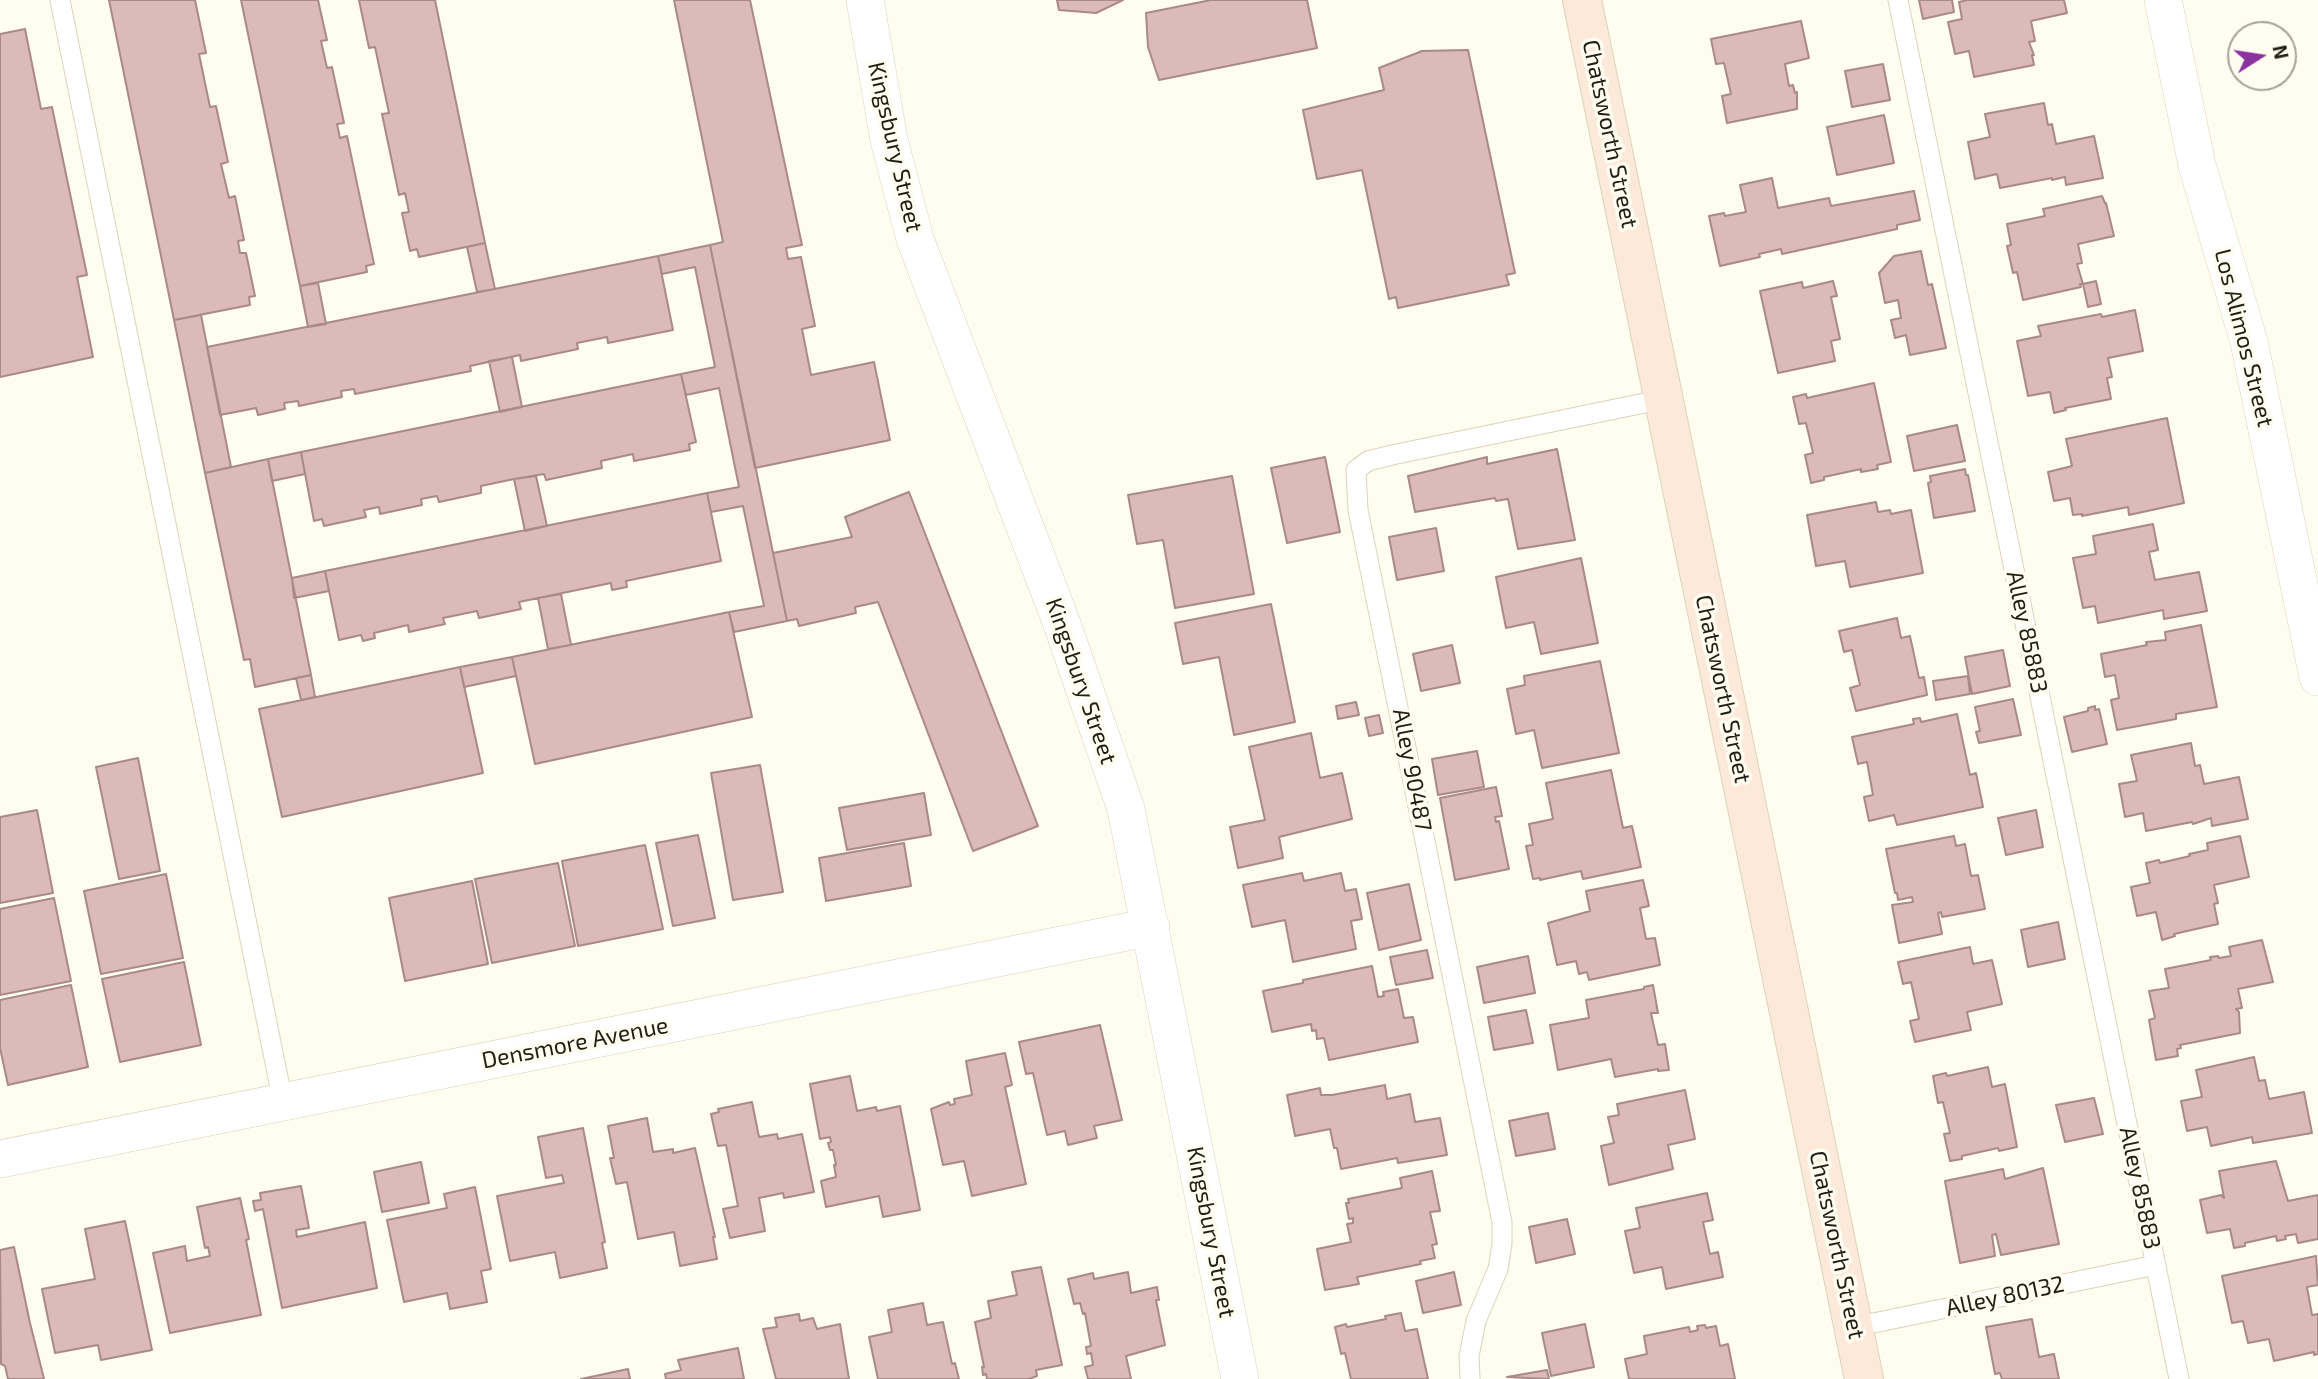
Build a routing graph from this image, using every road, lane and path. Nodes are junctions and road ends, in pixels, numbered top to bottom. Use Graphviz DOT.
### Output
graph roads {
  1 [pos="60,0"];
  2 [pos="865,0"];
  3 [pos="1582,0"];
  4 [pos="1898,0"];
  5 [pos="2163,0"];
  6 [pos="1664,399"];
  7 [pos="2318,677"];
  8 [pos="1151,927"];
  9 [pos="283,1102"];
  10 [pos="0,1159"];
  11 [pos="2156,1265"];
  12 [pos="1854,1327"];
  13 [pos="1240,1379"];
  14 [pos="1470,1379"];
  15 [pos="1864,1379"];
  16 [pos="2179,1379"];
  1 -- 9 [label="lane"];
  2 -- 8 [label="street, Kingsbury Street"];
  3 -- 6 [label="main road, Chatsworth Street"];
  4 -- 11 [label="lane, Alley 85883"];
  5 -- 7 [label="street, Los Alimos Street"];
  6 -- 12 [label="main road, Chatsworth Street"];
  6 -- 14 [label="lane, Alley 90487"];
  8 -- 9 [label="street, Densmore Avenue"];
  8 -- 13 [label="street, Kingsbury Street"];
  9 -- 10 [label="street, Densmore Avenue"];
  11 -- 12 [label="lane, Alley 80132"];
  11 -- 16 [label="lane, Alley 85883"];
  12 -- 15 [label="main road, Chatsworth Street"];
}
